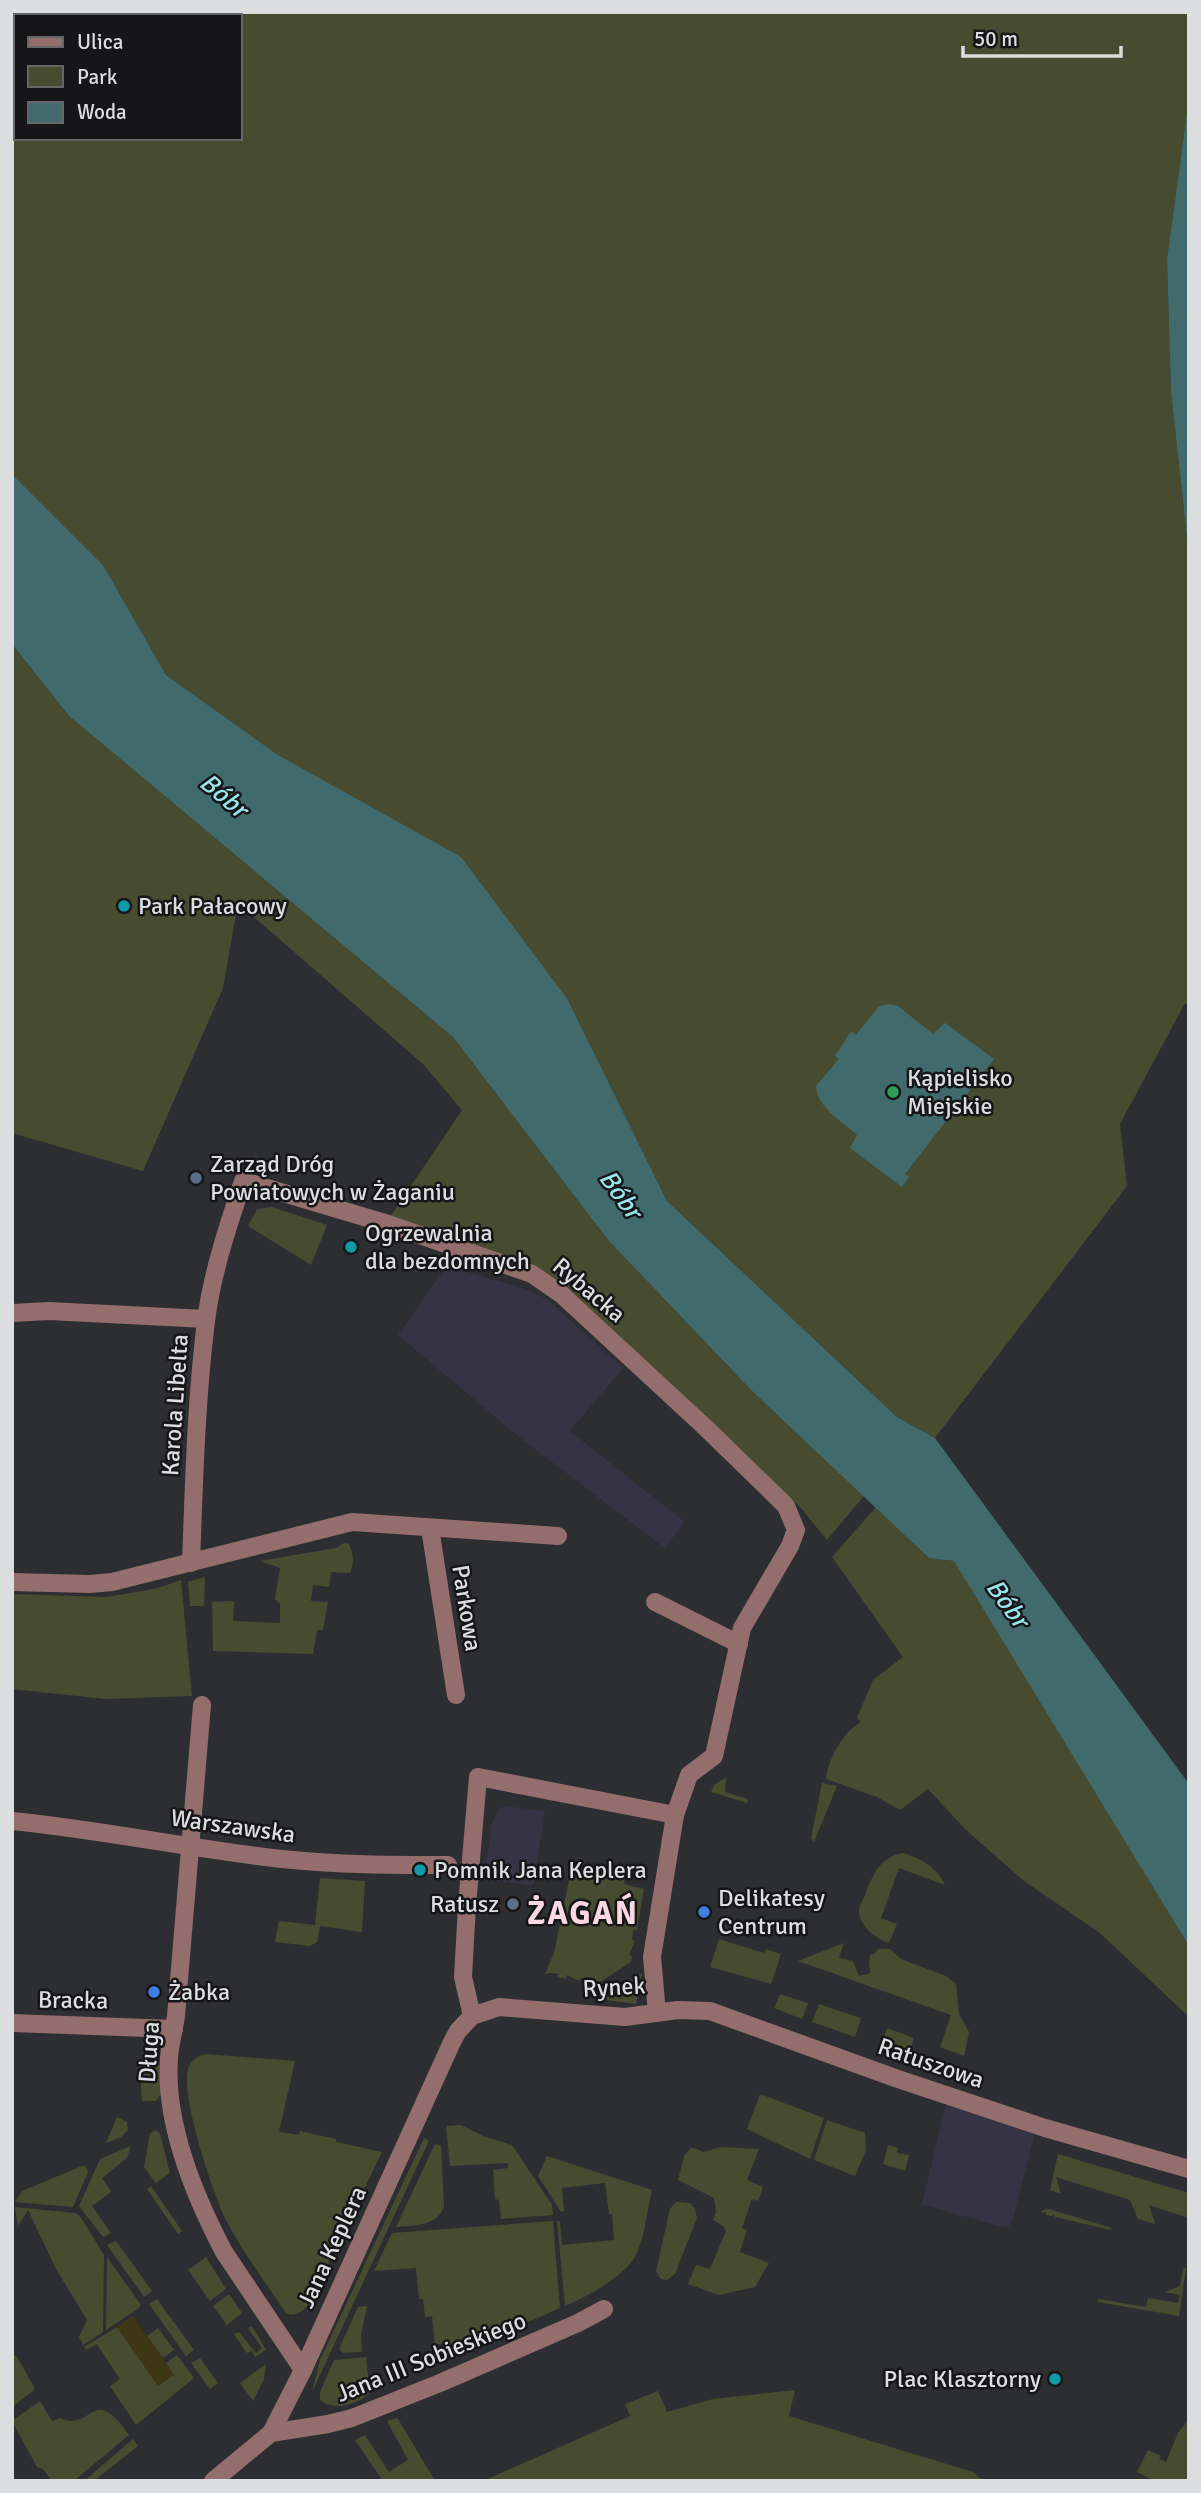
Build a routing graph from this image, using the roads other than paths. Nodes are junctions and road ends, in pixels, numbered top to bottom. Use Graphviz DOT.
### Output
graph roads {
  1 [pos="12,1313"];
  2 [pos="206,1319"];
  3 [pos="430,1528"];
  4 [pos="558,1536"];
  5 [pos="790,1546"];
  6 [pos="191,1563"];
  7 [pos="12,1582"];
  8 [pos="655,1602"];
  9 [pos="739,1644"];
  10 [pos="456,1695"];
  11 [pos="202,1705"];
  12 [pos="675,1815"];
  13 [pos="12,1821"];
  14 [pos="192,1847"];
  15 [pos="448,1865"];
  16 [pos="657,2013"];
  17 [pos="472,2016"];
  18 [pos="12,2023"];
  19 [pos="174,2028"];
  20 [pos="1189,2169"];
  21 [pos="604,2309"];
  22 [pos="303,2370"];
  23 [pos="271,2433"];
  24 [pos="213,2481"];
  1 -- 2 [label="street, Karola Libelta"];
  2 -- 5 [label="street, Rybacka"];
  2 -- 6 [label="street, Karola Libelta"];
  3 -- 4 [label="street"];
  3 -- 6 [label="street"];
  3 -- 10 [label="street, Parkowa"];
  5 -- 9 [label="street, Rynek"];
  6 -- 7 [label="street"];
  8 -- 9 [label="street"];
  9 -- 12 [label="street, Rynek"];
  11 -- 14 [label="street, Długa"];
  12 -- 16 [label="street, Rynek"];
  12 -- 17 [label="street"];
  13 -- 14 [label="street, Warszawska"];
  14 -- 15 [label="street, Warszawska"];
  14 -- 19 [label="street, Długa"];
  16 -- 17 [label="street, Rynek"];
  16 -- 20 [label="street, Ratuszowa"];
  17 -- 22 [label="street, Jana Keplera"];
  18 -- 19 [label="street, Bracka"];
  19 -- 22 [label="street, Długa"];
  21 -- 23 [label="street, Jana III Sobieskiego"];
  22 -- 23 [label="street, Jana Keplera"];
  23 -- 24 [label="street, Jana Keplera"];
}
